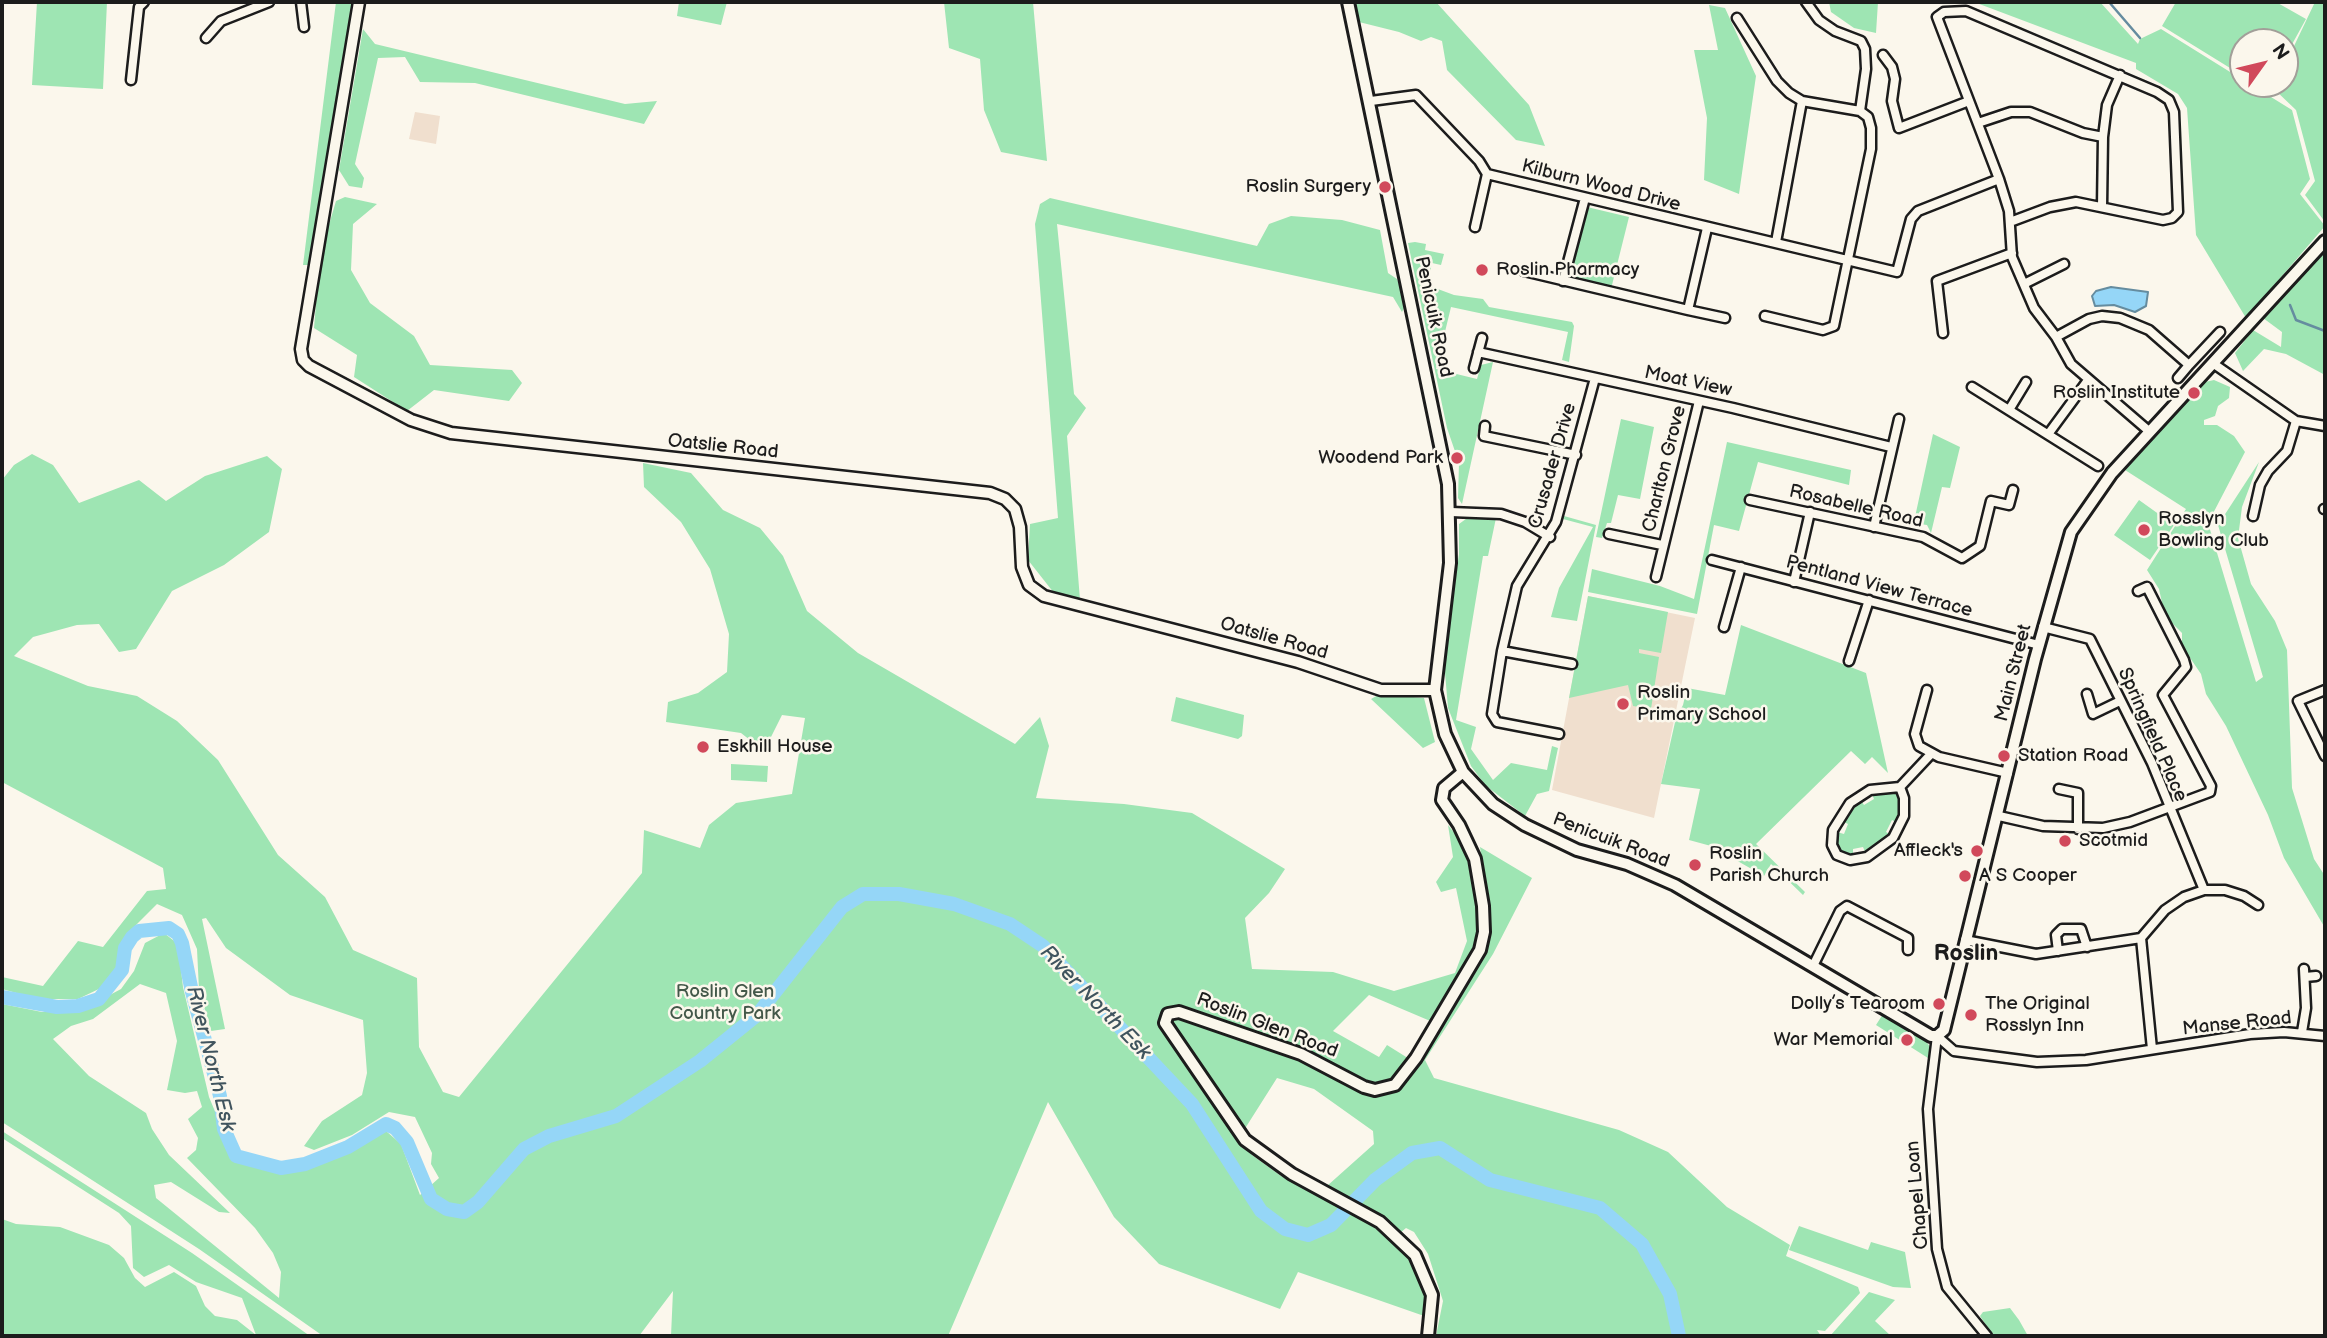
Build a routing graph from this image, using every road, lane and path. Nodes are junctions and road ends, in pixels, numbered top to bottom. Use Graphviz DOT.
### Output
graph roads {
  1 [pos="144,2"];
  2 [pos="269,2"];
  3 [pos="302,2"];
  4 [pos="359,2"];
  5 [pos="1348,2"];
  6 [pos="1806,2"];
  7 [pos="1737,18"];
  8 [pos="304,27"];
  9 [pos="206,38"];
  10 [pos="1883,55"];
  11 [pos="2120,75"];
  12 [pos="131,80"];
  13 [pos="1371,101"];
  14 [pos="1802,101"];
  15 [pos="1969,101"];
  16 [pos="1860,111"];
  17 [pos="1978,123"];
  18 [pos="2103,137"];
  19 [pos="1487,174"];
  20 [pos="1999,179"];
  21 [pos="1585,198"];
  22 [pos="2102,207"];
  23 [pos="2010,222"];
  24 [pos="1475,227"];
  25 [pos="1707,228"];
  26 [pos="2325,241"];
  27 [pos="1776,242"];
  28 [pos="2012,253"];
  29 [pos="1850,261"];
  30 [pos="2064,264"];
  31 [pos="1524,271"];
  32 [pos="1563,281"];
  33 [pos="2024,284"];
  34 [pos="1688,310"];
  35 [pos="1765,316"];
  36 [pos="1725,318"];
  37 [pos="2220,332"];
  38 [pos="1943,333"];
  39 [pos="2056,337"];
  40 [pos="1482,338"];
  41 [pos="1478,352"];
  42 [pos="2214,363"];
  43 [pos="2189,365"];
  44 [pos="1474,368"];
  45 [pos="1595,378"];
  46 [pos="2178,378"];
  47 [pos="2088,380"];
  48 [pos="2026,382"];
  49 [pos="1972,387"];
  50 [pos="1699,401"];
  51 [pos="2009,410"];
  52 [pos="1899,419"];
  53 [pos="2296,421"];
  54 [pos="1485,426"];
  55 [pos="2325,426"];
  56 [pos="2150,432"];
  57 [pos="2049,433"];
  58 [pos="1891,447"];
  59 [pos="1576,455"];
  60 [pos="2098,466"];
  61 [pos="2013,491"];
  62 [pos="1750,500"];
  63 [pos="1451,512"];
  64 [pos="1810,512"];
  65 [pos="2253,516"];
  66 [pos="1874,527"];
  67 [pos="1613,533"];
  68 [pos="1550,537"];
  69 [pos="1662,545"];
  70 [pos="1713,560"];
  71 [pos="1741,567"];
  72 [pos="1656,577"];
  73 [pos="1794,582"];
  74 [pos="2138,591"];
  75 [pos="1869,600"];
  76 [pos="1724,627"];
  77 [pos="2043,627"];
  78 [pos="2039,645"];
  79 [pos="1502,651"];
  80 [pos="1849,661"];
  81 [pos="1572,664"];
  82 [pos="1435,690"];
  83 [pos="1927,690"];
  84 [pos="2325,690"];
  85 [pos="2087,694"];
  86 [pos="2120,701"];
  87 [pos="1559,734"];
  88 [pos="1931,754"];
  89 [pos="2325,757"];
  90 [pos="1463,772"];
  91 [pos="2008,773"];
  92 [pos="1900,787"];
  93 [pos="2059,789"];
  94 [pos="2169,809"];
  95 [pos="1998,816"];
  96 [pos="2078,829"];
  97 [pos="2204,890"];
  98 [pos="2258,905"];
  99 [pos="2140,938"];
  100 [pos="1965,940"];
  101 [pos="2087,947"];
  102 [pos="1908,950"];
  103 [pos="2058,951"];
  104 [pos="1812,966"];
  105 [pos="2316,976"];
  106 [pos="2302,1032"];
  107 [pos="1937,1036"];
  108 [pos="2325,1036"];
  109 [pos="2152,1049"];
  110 [pos="1428,1336"];
  111 [pos="1987,1336"];
  1 -- 12 [label="street"];
  2 -- 9 [label="street"];
  3 -- 8 [label="street"];
  4 -- 82 [label="street, Oatslie Road"];
  5 -- 13 [label="main road, Penicuik Road"];
  6 -- 16 [label="street"];
  7 -- 14 [label="street"];
  10 -- 15 [label="street"];
  11 -- 15 [label="street"];
  11 -- 18 [label="street"];
  11 -- 22 [label="street"];
  13 -- 19 [label="street"];
  13 -- 63 [label="main road, Penicuik Road"];
  14 -- 16 [label="street"];
  14 -- 27 [label="street"];
  15 -- 17 [label="street"];
  16 -- 29 [label="street"];
  17 -- 18 [label="street"];
  17 -- 20 [label="street"];
  18 -- 22 [label="street"];
  19 -- 21 [label="street, Kilburn Wood Drive"];
  19 -- 24 [label="street"];
  20 -- 23 [label="street"];
  20 -- 29 [label="street, Kilburn Wood Drive"];
  21 -- 25 [label="street, Kilburn Wood Drive"];
  21 -- 32 [label="street"];
  22 -- 23 [label="street"];
  23 -- 28 [label="street"];
  25 -- 27 [label="street, Kilburn Wood Drive"];
  25 -- 34 [label="street"];
  26 -- 42 [label="main road, Main Street"];
  27 -- 29 [label="street, Kilburn Wood Drive"];
  28 -- 33 [label="street"];
  28 -- 38 [label="street"];
  29 -- 35 [label="street"];
  30 -- 33 [label="street"];
  31 -- 32 [label="street"];
  32 -- 34 [label="street"];
  33 -- 39 [label="street"];
  34 -- 36 [label="street"];
  37 -- 43 [label="street"];
  39 -- 43 [label="street"];
  39 -- 47 [label="street"];
  40 -- 41 [label="street"];
  41 -- 44 [label="street"];
  41 -- 45 [label="street, Moat View"];
  42 -- 53 [label="street"];
  42 -- 56 [label="main road, Main Street"];
  43 -- 46 [label="street"];
  45 -- 50 [label="street, Moat View"];
  45 -- 59 [label="street, Crusader Drive"];
  47 -- 56 [label="street"];
  47 -- 57 [label="street"];
  48 -- 51 [label="street"];
  49 -- 51 [label="street"];
  50 -- 58 [label="street, Moat View"];
  50 -- 69 [label="street, Charlton Grove"];
  51 -- 57 [label="street"];
  52 -- 58 [label="street"];
  53 -- 55 [label="street"];
  53 -- 65 [label="street"];
  54 -- 59 [label="street"];
  56 -- 77 [label="main road, Main Street"];
  57 -- 60 [label="street"];
  58 -- 66 [label="street"];
  59 -- 68 [label="street, Crusader Drive"];
  61 -- 66 [label="street, Rosabelle Road"];
  62 -- 64 [label="street, Rosabelle Road"];
  63 -- 68 [label="street"];
  63 -- 82 [label="main road, Penicuik Road"];
  64 -- 66 [label="street, Rosabelle Road"];
  64 -- 73 [label="street"];
  67 -- 69 [label="street, Charlton Grove"];
  68 -- 79 [label="street, Crusader Drive"];
  69 -- 72 [label="street, Charlton Grove"];
  70 -- 71 [label="street, Pentland View Terrace"];
  71 -- 73 [label="street, Pentland View Terrace"];
  71 -- 76 [label="street"];
  73 -- 75 [label="street, Pentland View Terrace"];
  74 -- 94 [label="street"];
  75 -- 78 [label="street, Pentland View Terrace"];
  75 -- 80 [label="street"];
  77 -- 78 [label="main road, Main Street"];
  77 -- 86 [label="street, Springfield Place"];
  78 -- 91 [label="main road, Main Street"];
  79 -- 81 [label="street"];
  79 -- 87 [label="street, Crusader Drive"];
  82 -- 90 [label="main road, Penicuik Road"];
  83 -- 88 [label="street"];
  84 -- 89 [label="street"];
  85 -- 86 [label="street"];
  86 -- 94 [label="street, Springfield Place"];
  88 -- 91 [label="street"];
  88 -- 92 [label="street"];
  90 -- 104 [label="main road, Penicuik Road"];
  90 -- 110 [label="main road, Roslin Glen Road"];
  91 -- 95 [label="main road, Main Street"];
  92 -- 92 [label="street"];
  93 -- 96 [label="street"];
  94 -- 96 [label="street"];
  94 -- 97 [label="street, Springfield Place"];
  95 -- 96 [label="street"];
  95 -- 100 [label="main road, Main Street"];
  97 -- 98 [label="street"];
  97 -- 99 [label="street"];
  99 -- 101 [label="street"];
  99 -- 109 [label="street"];
  100 -- 103 [label="street"];
  100 -- 107 [label="main road, Main Street"];
  101 -- 103 [label="street"];
  101 -- 103 [label="street"];
  102 -- 104 [label="street"];
  104 -- 107 [label="main road, Penicuik Road"];
  105 -- 106 [label="street"];
  106 -- 108 [label="street, Manse Road"];
  106 -- 109 [label="street, Manse Road"];
  107 -- 109 [label="street, Manse Road"];
  107 -- 111 [label="street, Chapel Loan"];
}
